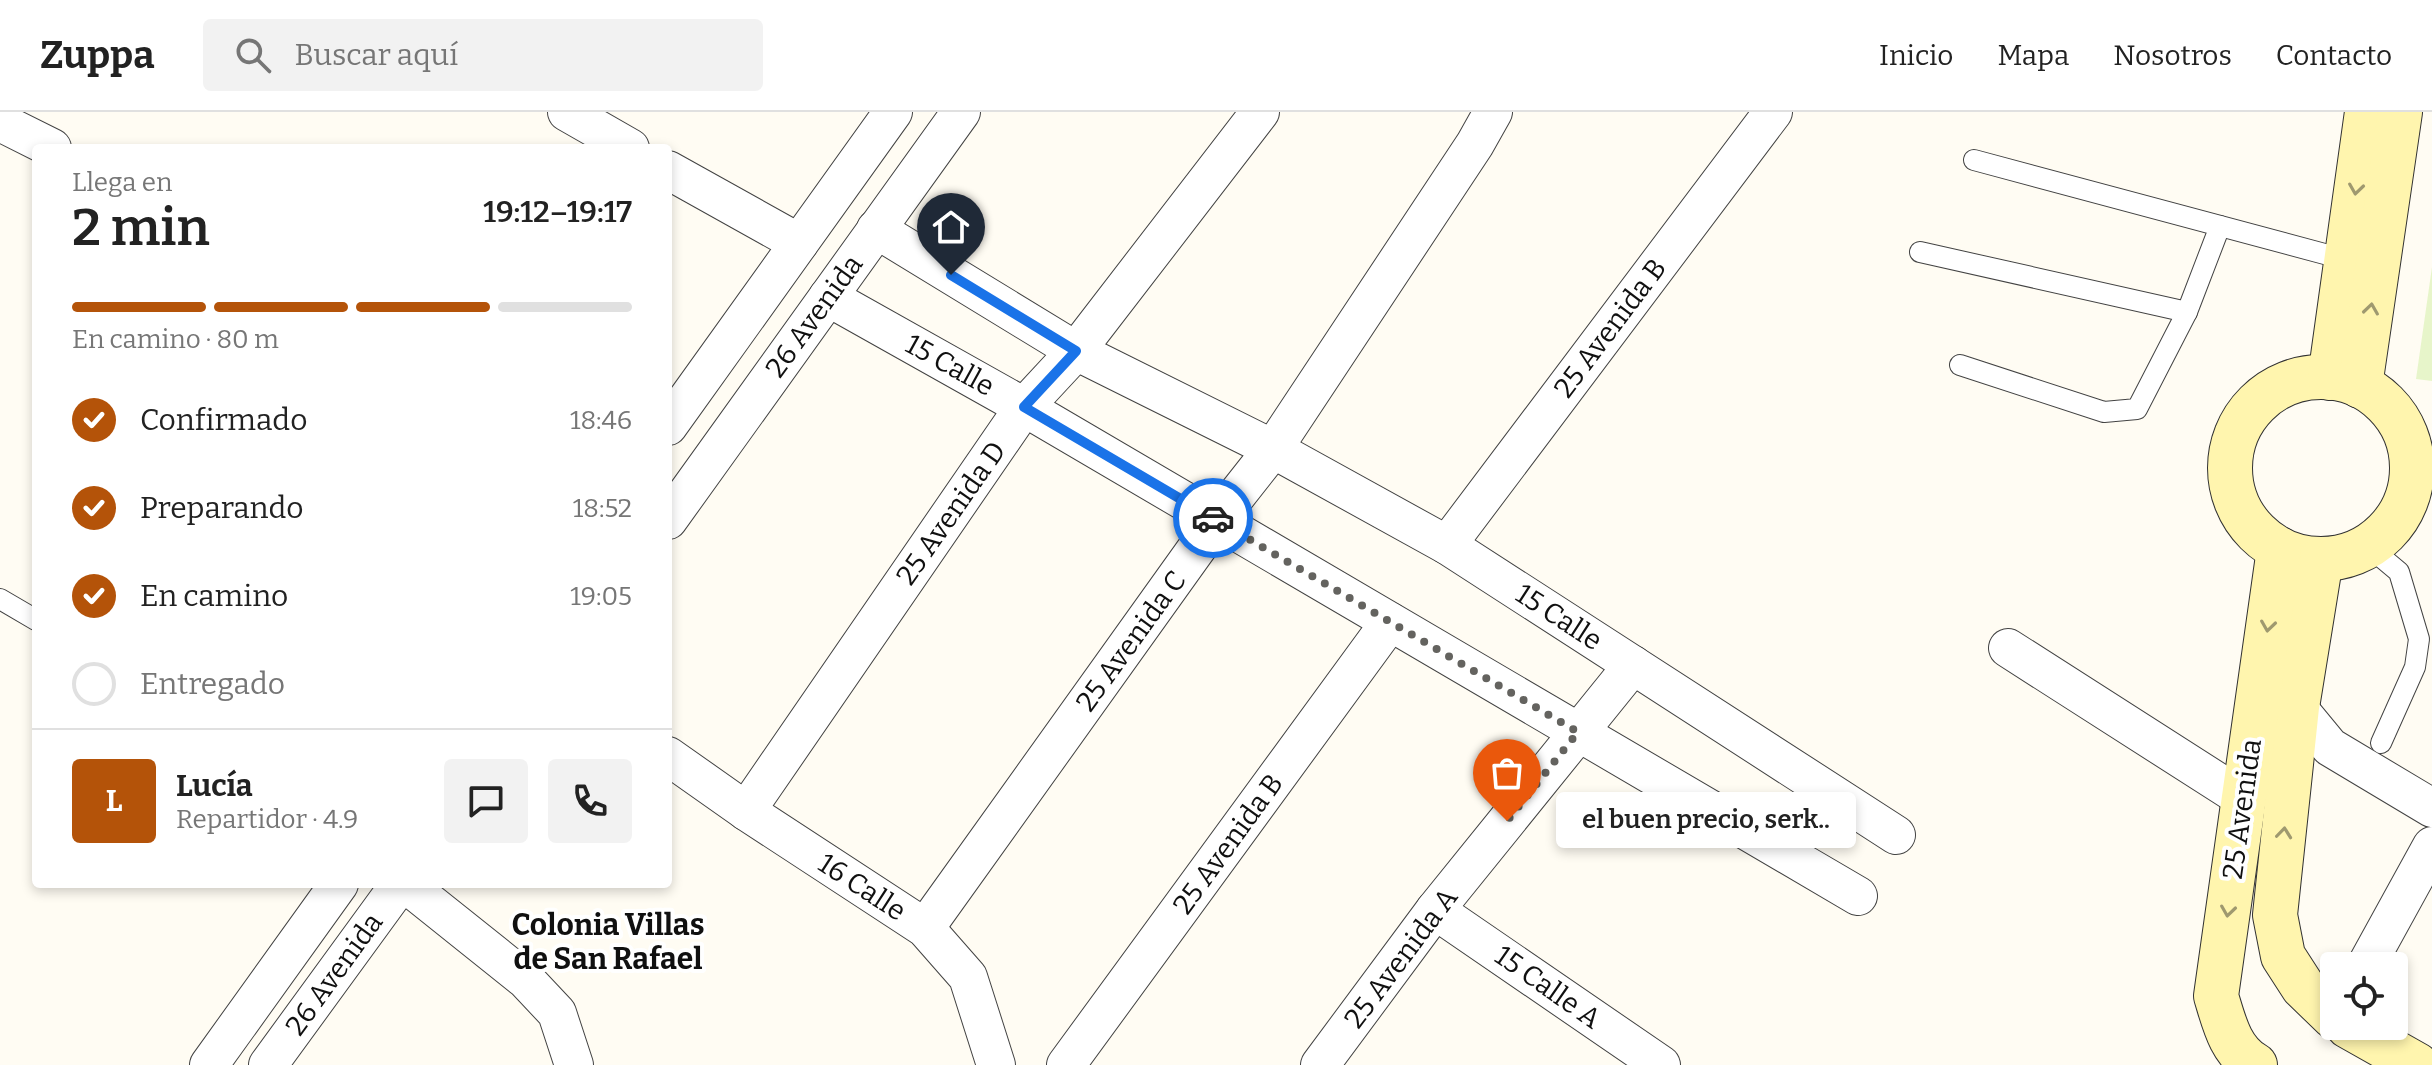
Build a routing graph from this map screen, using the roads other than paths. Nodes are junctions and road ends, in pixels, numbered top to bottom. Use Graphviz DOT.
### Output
graph roads {
  1 [pos="567,112"];
  2 [pos="893,112"];
  3 [pos="961,112"];
  4 [pos="1260,112"];
  5 [pos="1493,112"];
  6 [pos="1773,112"];
  7 [pos="2367,112"];
  8 [pos="2400,112"];
  9 [pos="0,122"];
  10 [pos="44,144"];
  11 [pos="617,144"];
  12 [pos="1974,160"];
  13 [pos="672,172"];
  14 [pos="2220,226"];
  15 [pos="876,229"];
  16 [pos="799,243"];
  17 [pos="1920,252"];
  18 [pos="2347,260"];
  19 [pos="828,297"];
  20 [pos="2187,312"];
  21 [pos="1076,351"];
  22 [pos="1960,365"];
  23 [pos="2345,382"];
  24 [pos="1024,407"];
  25 [pos="672,420"];
  26 [pos="1273,449"];
  27 [pos="2419,500"];
  28 [pos="672,514"];
  29 [pos="1217,520"];
  30 [pos="1447,545"];
  31 [pos="2368,546"];
  32 [pos="2279,549"];
  33 [pos="2321,559"];
  34 [pos="0,599"];
  35 [pos="32,618"];
  36 [pos="1390,622"];
  37 [pos="2008,648"];
  38 [pos="1633,665"];
  39 [pos="2297,707"];
  40 [pos="1578,732"];
  41 [pos="2381,743"];
  42 [pos="672,759"];
  43 [pos="2244,799"];
  44 [pos="2432,808"];
  45 [pos="746,811"];
  46 [pos="1896,835"];
  47 [pos="2432,846"];
  48 [pos="336,888"];
  49 [pos="397,888"];
  50 [pos="411,888"];
  51 [pos="1858,896"];
  52 [pos="1435,910"];
  53 [pos="925,928"];
  54 [pos="2374,952"];
  55 [pos="2319,1002"];
  56 [pos="2373,1040"];
  57 [pos="2251,1063"];
  58 [pos="209,1065"];
  59 [pos="268,1065"];
  60 [pos="574,1065"];
  61 [pos="996,1065"];
  62 [pos="1066,1065"];
  63 [pos="1320,1065"];
  64 [pos="1661,1065"];
  65 [pos="2417,1065"];
  1 -- 11 [label="street"];
  2 -- 16 [label="street, 26 Avenida"];
  3 -- 15 [label="street, 26 Avenida"];
  4 -- 21 [label="street, 25 Avenida D"];
  5 -- 26 [label="street, 25 Avenida C"];
  6 -- 30 [label="street, 25 Avenida B"];
  7 -- 18 [label="street, one-way"];
  23 -- 8 [label="street, one-way"];
  9 -- 10 [label="street"];
  12 -- 14 [label="lane"];
  13 -- 16 [label="street"];
  14 -- 18 [label="lane"];
  14 -- 20 [label="lane"];
  15 -- 19 [label="street, 26 Avenida"];
  15 -- 21 [label="street, 15 Calle"];
  16 -- 25 [label="street, 26 Avenida"];
  17 -- 20 [label="lane"];
  18 -- 23 [label="street"];
  19 -- 24 [label="street, 15 Calle"];
  19 -- 28 [label="street, 26 Avenida"];
  20 -- 22 [label="lane"];
  21 -- 24 [label="street, 25 Avenida D"];
  21 -- 26 [label="street, 15 Calle"];
  23 -- 27 [label="street"];
  23 -- 32 [label="street"];
  24 -- 29 [label="street, 15 Calle"];
  24 -- 45 [label="street, 25 Avenida D"];
  26 -- 29 [label="street, 25 Avenida C"];
  26 -- 30 [label="street, 15 Calle"];
  27 -- 31 [label="street"];
  29 -- 36 [label="street, 15 Calle"];
  29 -- 53 [label="street, 25 Avenida C"];
  30 -- 38 [label="street, 15 Calle"];
  31 -- 33 [label="street"];
  31 -- 41 [label="lane"];
  32 -- 33 [label="street"];
  32 -- 43 [label="street, 25 Avenida, one-way"];
  33 -- 39 [label="street, 25 Avenida"];
  34 -- 35 [label="lane"];
  36 -- 40 [label="street, 15 Calle"];
  36 -- 62 [label="street, 25 Avenida B"];
  37 -- 43 [label="street"];
  38 -- 40 [label="street, 25 Avenida A"];
  38 -- 46 [label="street, 15 Calle"];
  39 -- 44 [label="street"];
  55 -- 39 [label="street, 25 Avenida, one-way"];
  40 -- 51 [label="street, 15 Calle"];
  40 -- 52 [label="street, 25 Avenida A"];
  42 -- 45 [label="street, 16 Calle"];
  43 -- 57 [label="street, 25 Avenida, one-way"];
  45 -- 53 [label="street, 16 Calle"];
  47 -- 54 [label="street"];
  48 -- 58 [label="street, 26 Avenida"];
  49 -- 59 [label="street, 26 Avenida"];
  50 -- 60 [label="street"];
  52 -- 63 [label="street, 25 Avenida A"];
  52 -- 64 [label="street, 15 Calle A"];
  53 -- 61 [label="street, 16 Calle"];
  56 -- 65 [label="street"];
}
